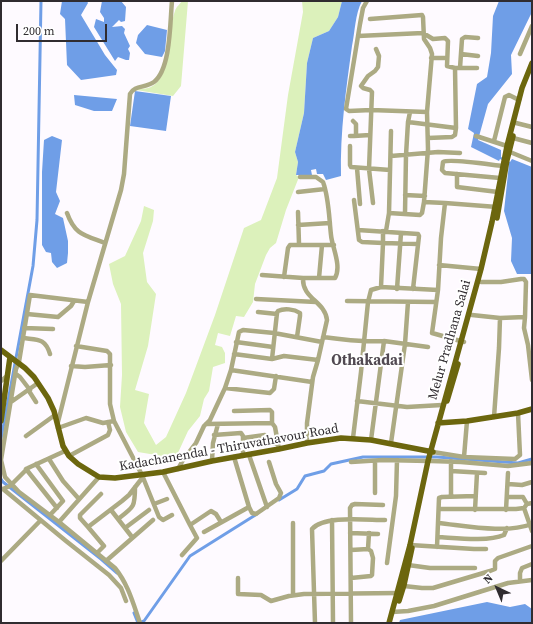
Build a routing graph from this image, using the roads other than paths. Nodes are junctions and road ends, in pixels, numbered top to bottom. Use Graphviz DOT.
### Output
graph roads {
  1 [pos="172,1"];
  2 [pos="366,1"];
  3 [pos="370,19"];
  4 [pos="532,26"];
  5 [pos="423,33"];
  6 [pos="358,36"];
  7 [pos="478,38"];
  8 [pos="376,49"];
  9 [pos="461,54"];
  10 [pos="520,54"];
  11 [pos="478,56"];
  12 [pos="432,58"];
  13 [pos="446,58"];
  14 [pos="532,63"];
  15 [pos="457,68"];
  16 [pos="477,68"];
  17 [pos="532,70"];
  18 [pos="519,100"];
  19 [pos="371,110"];
  20 [pos="410,112"];
  21 [pos="427,112"];
  22 [pos="354,121"];
  23 [pos="408,122"];
  24 [pos="516,123"];
  25 [pos="428,124"];
  26 [pos="532,127"];
  27 [pos="456,128"];
  28 [pos="391,131"];
  29 [pos="370,134"];
  30 [pos="350,136"];
  31 [pos="356,136"];
  32 [pos="476,136"];
  33 [pos="428,138"];
  34 [pos="513,138"];
  35 [pos="494,141"];
  36 [pos="532,143"];
  37 [pos="350,146"];
  38 [pos="507,146"];
  39 [pos="510,152"];
  40 [pos="428,153"];
  41 [pos="460,153"];
  42 [pos="406,155"];
  43 [pos="391,156"];
  44 [pos="532,160"];
  45 [pos="505,162"];
  46 [pos="357,168"];
  47 [pos="369,169"];
  48 [pos="390,170"];
  49 [pos="457,174"];
  50 [pos="300,178"];
  51 [pos="500,178"];
  52 [pos="325,189"];
  53 [pos="298,192"];
  54 [pos="498,192"];
  55 [pos="405,195"];
  56 [pos="425,196"];
  57 [pos="354,200"];
  58 [pos="424,202"];
  59 [pos="372,203"];
  60 [pos="360,204"];
  61 [pos="445,204"];
  62 [pos="497,207"];
  63 [pos="298,212"];
  64 [pos="67,213"];
  65 [pos="389,213"];
  66 [pos="405,213"];
  67 [pos="330,223"];
  68 [pos="298,225"];
  69 [pos="358,230"];
  70 [pos="385,231"];
  71 [pos="402,233"];
  72 [pos="105,242"];
  73 [pos="383,243"];
  74 [pos="299,244"];
  75 [pos="401,244"];
  76 [pos="418,244"];
  77 [pos="322,245"];
  78 [pos="334,246"];
  79 [pos="439,265"];
  80 [pos="481,269"];
  81 [pos="262,275"];
  82 [pos="284,277"];
  83 [pos="303,278"];
  84 [pos="319,278"];
  85 [pos="481,282"];
  86 [pos="381,288"];
  87 [pos="397,289"];
  88 [pos="413,289"];
  89 [pos="438,290"];
  90 [pos="256,299"];
  91 [pos="74,301"];
  92 [pos="347,301"];
  93 [pos="88,302"];
  94 [pos="316,302"];
  95 [pos="368,302"];
  96 [pos="408,302"];
  97 [pos="436,302"];
  98 [pos="532,306"];
  99 [pos="526,307"];
  100 [pos="258,312"];
  101 [pos="27,314"];
  102 [pos="277,314"];
  103 [pos="472,315"];
  104 [pos="525,317"];
  105 [pos="500,318"];
  106 [pos="24,328"];
  107 [pos="53,329"];
  108 [pos="274,333"];
  109 [pos="297,337"];
  110 [pos="23,338"];
  111 [pos="322,339"];
  112 [pos="384,341"];
  113 [pos="236,342"];
  114 [pos="364,342"];
  115 [pos="463,342"];
  116 [pos="405,344"];
  117 [pos="76,346"];
  118 [pos="273,347"];
  119 [pos="428,347"];
  120 [pos="1,350"];
  121 [pos="50,354"];
  122 [pos="234,354"];
  123 [pos="272,359"];
  124 [pos="15,360"];
  125 [pos="318,360"];
  126 [pos="111,365"];
  127 [pos="71,366"];
  128 [pos="231,370"];
  129 [pos="16,374"];
  130 [pos="8,376"];
  131 [pos="276,376"];
  132 [pos="532,380"];
  133 [pos="1,381"];
  134 [pos="312,382"];
  135 [pos="38,384"];
  136 [pos="225,388"];
  137 [pos="29,390"];
  138 [pos="3,392"];
  139 [pos="358,401"];
  140 [pos="11,402"];
  141 [pos="36,402"];
  142 [pos="376,404"];
  143 [pos="442,406"];
  144 [pos="396,407"];
  145 [pos="532,409"];
  146 [pos="234,410"];
  147 [pos="518,413"];
  148 [pos="55,415"];
  149 [pos="494,417"];
  150 [pos="1,421"];
  151 [pos="111,421"];
  152 [pos="467,421"];
  153 [pos="272,423"];
  154 [pos="439,423"];
  155 [pos="205,424"];
  156 [pos="218,424"];
  157 [pos="58,426"];
  158 [pos="214,435"];
  159 [pos="26,436"];
  160 [pos="243,438"];
  161 [pos="352,438"];
  162 [pos="371,440"];
  163 [pos="307,443"];
  164 [pos="391,444"];
  165 [pos="279,447"];
  166 [pos="65,451"];
  167 [pos="246,455"];
  168 [pos="69,456"];
  169 [pos="234,457"];
  170 [pos="430,457"];
  171 [pos="464,457"];
  172 [pos="49,459"];
  173 [pos="375,460"];
  174 [pos="397,460"];
  175 [pos="212,461"];
  176 [pos="451,461"];
  177 [pos="269,462"];
  178 [pos="351,462"];
  179 [pos="532,463"];
  180 [pos="36,464"];
  181 [pos="26,469"];
  182 [pos="178,469"];
  183 [pos="451,471"];
  184 [pos="163,472"];
  185 [pos="477,473"];
  186 [pos="485,473"];
  187 [pos="508,473"];
  188 [pos="143,476"];
  189 [pos="99,477"];
  190 [pos="532,482"];
  191 [pos="508,484"];
  192 [pos="10,485"];
  193 [pos="136,487"];
  194 [pos="2,489"];
  195 [pos="375,493"];
  196 [pos="101,494"];
  197 [pos="451,496"];
  198 [pos="475,496"];
  199 [pos="507,497"];
  200 [pos="79,499"];
  201 [pos="167,499"];
  202 [pos="154,504"];
  203 [pos="383,505"];
  204 [pos="528,505"];
  205 [pos="267,506"];
  206 [pos="249,507"];
  207 [pos="57,508"];
  208 [pos="439,509"];
  209 [pos="111,510"];
  210 [pos="149,510"];
  211 [pos="474,510"];
  212 [pos="506,510"];
  213 [pos="50,515"];
  214 [pos="172,515"];
  215 [pos="118,519"];
  216 [pos="153,520"];
  217 [pos="332,520"];
  218 [pos="350,520"];
  219 [pos="385,520"];
  220 [pos="40,521"];
  221 [pos="59,522"];
  222 [pos="221,522"];
  223 [pos="292,523"];
  224 [pos="438,523"];
  225 [pos="190,525"];
  226 [pos="531,525"];
  227 [pos="88,526"];
  228 [pos="125,528"];
  229 [pos="507,528"];
  230 [pos="532,531"];
  231 [pos="204,532"];
  232 [pos="350,533"];
  233 [pos="369,534"];
  234 [pos="378,534"];
  235 [pos="132,537"];
  236 [pos="438,537"];
  237 [pos="411,545"];
  238 [pos="532,546"];
  239 [pos="436,547"];
  240 [pos="368,548"];
  241 [pos="486,549"];
  242 [pos="351,550"];
  243 [pos="97,553"];
  244 [pos="182,555"];
  245 [pos="1,561"];
  246 [pos="106,561"];
  247 [pos="387,563"];
  248 [pos="532,564"];
  249 [pos="408,565"];
  250 [pos="475,568"];
  251 [pos="238,578"];
  252 [pos="350,578"];
  253 [pos="532,580"];
  254 [pos="520,581"];
  255 [pos="404,586"];
  256 [pos="333,593"];
  257 [pos="351,593"];
  258 [pos="399,593"];
  259 [pos="313,594"];
  260 [pos="293,595"];
  261 [pos="126,601"];
  262 [pos="394,611"];
  263 [pos="140,622"];
  264 [pos="315,623"];
  265 [pos="333,623"];
  266 [pos="351,623"];
  267 [pos="389,623"];
  268 [pos="393,623"];
  1 -- 72 [label="street"];
  2 -- 6 [label="street"];
  3 -- 5 [label="street"];
  4 -- 10 [label="street"];
  5 -- 6 [label="street"];
  5 -- 12 [label="street"];
  5 -- 13 [label="street"];
  6 -- 19 [label="street"];
  7 -- 9 [label="street"];
  8 -- 19 [label="street"];
  9 -- 11 [label="street"];
  9 -- 15 [label="street"];
  12 -- 13 [label="street"];
  12 -- 21 [label="street"];
  13 -- 15 [label="street"];
  14 -- 18 [label="main road, Melur Pradhana Salai"];
  15 -- 16 [label="street"];
  15 -- 27 [label="street"];
  17 -- 24 [label="main road, Melur Pradhana Salai"];
  18 -- 35 [label="street"];
  18 -- 38 [label="main road, Melur Pradhana Salai"];
  19 -- 20 [label="street"];
  19 -- 29 [label="street"];
  20 -- 21 [label="street"];
  20 -- 23 [label="street"];
  21 -- 25 [label="street"];
  22 -- 31 [label="street"];
  23 -- 25 [label="street"];
  23 -- 42 [label="street"];
  24 -- 26 [label="street"];
  24 -- 34 [label="main road, Melur Pradhana Salai"];
  25 -- 27 [label="street"];
  25 -- 33 [label="street"];
  27 -- 33 [label="street"];
  28 -- 43 [label="street"];
  29 -- 31 [label="street"];
  29 -- 47 [label="street"];
  30 -- 31 [label="street"];
  32 -- 35 [label="street"];
  33 -- 40 [label="street"];
  34 -- 36 [label="street"];
  34 -- 39 [label="main road, Melur Pradhana Salai"];
  35 -- 38 [label="street"];
  37 -- 46 [label="street"];
  38 -- 45 [label="main road, Melur Pradhana Salai"];
  39 -- 44 [label="street"];
  39 -- 45 [label="main road, Melur Pradhana Salai"];
  40 -- 41 [label="street"];
  40 -- 42 [label="street"];
  40 -- 56 [label="street"];
  42 -- 43 [label="street"];
  42 -- 55 [label="street"];
  43 -- 48 [label="street"];
  45 -- 49 [label="street"];
  45 -- 51 [label="main road, Melur Pradhana Salai"];
  45 -- 62 [label="main road, Melur Pradhana Salai"];
  46 -- 47 [label="street"];
  46 -- 60 [label="street"];
  47 -- 48 [label="street"];
  47 -- 59 [label="street"];
  48 -- 65 [label="street"];
  49 -- 51 [label="street"];
  49 -- 54 [label="street"];
  50 -- 52 [label="street"];
  51 -- 54 [label="main road, Melur Pradhana Salai"];
  52 -- 53 [label="street"];
  52 -- 67 [label="street"];
  54 -- 62 [label="main road, Melur Pradhana Salai"];
  55 -- 56 [label="street"];
  55 -- 66 [label="street"];
  56 -- 58 [label="street"];
  57 -- 69 [label="street"];
  58 -- 61 [label="street"];
  58 -- 66 [label="street"];
  61 -- 62 [label="street"];
  61 -- 79 [label="street"];
  62 -- 80 [label="main road, Melur Pradhana Salai"];
  62 -- 85 [label="main road, Melur Pradhana Salai"];
  63 -- 68 [label="street"];
  64 -- 72 [label="street"];
  65 -- 66 [label="street"];
  65 -- 70 [label="street"];
  67 -- 68 [label="street"];
  67 -- 78 [label="street"];
  68 -- 74 [label="street"];
  69 -- 70 [label="street"];
  69 -- 73 [label="street"];
  70 -- 71 [label="street"];
  70 -- 73 [label="street"];
  71 -- 75 [label="street"];
  71 -- 76 [label="street"];
  72 -- 93 [label="street"];
  73 -- 75 [label="street"];
  73 -- 86 [label="street"];
  74 -- 77 [label="street"];
  74 -- 82 [label="street"];
  75 -- 76 [label="street"];
  75 -- 87 [label="street"];
  76 -- 88 [label="street"];
  77 -- 78 [label="street"];
  77 -- 84 [label="street"];
  78 -- 84 [label="street"];
  79 -- 80 [label="street"];
  79 -- 89 [label="street"];
  80 -- 115 [label="main road, Melur Pradhana Salai"];
  81 -- 82 [label="street"];
  82 -- 83 [label="street"];
  83 -- 84 [label="street"];
  83 -- 94 [label="street"];
  85 -- 99 [label="street"];
  85 -- 103 [label="main road, Melur Pradhana Salai"];
  86 -- 87 [label="street"];
  86 -- 95 [label="street"];
  87 -- 88 [label="street"];
  88 -- 89 [label="street"];
  89 -- 97 [label="street"];
  90 -- 94 [label="street"];
  91 -- 93 [label="street"];
  91 -- 101 [label="street"];
  91 -- 101 [label="street"];
  92 -- 95 [label="street"];
  93 -- 117 [label="street"];
  94 -- 111 [label="street"];
  95 -- 96 [label="street"];
  95 -- 114 [label="street"];
  96 -- 97 [label="street"];
  96 -- 116 [label="street"];
  97 -- 115 [label="street"];
  98 -- 99 [label="street"];
  99 -- 104 [label="street"];
  100 -- 102 [label="street"];
  101 -- 106 [label="street"];
  102 -- 108 [label="street"];
  102 -- 109 [label="street"];
  103 -- 105 [label="street"];
  103 -- 115 [label="main road, Melur Pradhana Salai"];
  104 -- 105 [label="street"];
  104 -- 132 [label="street"];
  105 -- 149 [label="street"];
  106 -- 107 [label="street"];
  106 -- 110 [label="street"];
  108 -- 109 [label="street"];
  108 -- 113 [label="street"];
  108 -- 118 [label="street"];
  109 -- 111 [label="street"];
  110 -- 121 [label="street"];
  110 -- 124 [label="street"];
  111 -- 114 [label="street"];
  111 -- 125 [label="street"];
  112 -- 114 [label="street"];
  112 -- 116 [label="street"];
  112 -- 142 [label="street"];
  113 -- 118 [label="street"];
  113 -- 122 [label="street"];
  114 -- 139 [label="street"];
  115 -- 143 [label="main road, Melur Pradhana Salai"];
  115 -- 154 [label="main road, Melur Pradhana Salai"];
  116 -- 119 [label="street"];
  116 -- 144 [label="street"];
  117 -- 126 [label="street"];
  117 -- 127 [label="street"];
  118 -- 123 [label="street"];
  120 -- 124 [label="main road"];
  122 -- 123 [label="street"];
  122 -- 128 [label="street"];
  123 -- 125 [label="street"];
  124 -- 129 [label="street"];
  124 -- 130 [label="main road"];
  124 -- 135 [label="main road"];
  125 -- 134 [label="street"];
  126 -- 127 [label="street"];
  126 -- 151 [label="street"];
  127 -- 157 [label="street"];
  128 -- 131 [label="street"];
  128 -- 136 [label="street"];
  129 -- 137 [label="street"];
  129 -- 140 [label="street"];
  130 -- 133 [label="street"];
  130 -- 138 [label="main road"];
  131 -- 134 [label="street"];
  131 -- 136 [label="street"];
  134 -- 163 [label="street"];
  135 -- 137 [label="street"];
  135 -- 148 [label="main road"];
  136 -- 155 [label="street"];
  137 -- 140 [label="street"];
  137 -- 141 [label="street"];
  138 -- 150 [label="main road"];
  139 -- 142 [label="street"];
  139 -- 161 [label="street"];
  140 -- 192 [label="street"];
  142 -- 144 [label="street"];
  142 -- 162 [label="street"];
  143 -- 144 [label="street"];
  143 -- 154 [label="main road, Melur Pradhana Salai"];
  144 -- 164 [label="street"];
  145 -- 147 [label="main road"];
  146 -- 153 [label="street"];
  147 -- 149 [label="main road"];
  147 -- 171 [label="street"];
  148 -- 157 [label="main road"];
  148 -- 159 [label="street"];
  149 -- 152 [label="main road"];
  151 -- 157 [label="street"];
  151 -- 168 [label="street"];
  151 -- 188 [label="street"];
  152 -- 154 [label="main road"];
  152 -- 171 [label="street"];
  153 -- 156 [label="street"];
  153 -- 165 [label="street"];
  154 -- 170 [label="main road, Melur Pradhana Salai"];
  155 -- 156 [label="street"];
  155 -- 182 [label="street"];
  156 -- 158 [label="street"];
  157 -- 166 [label="main road"];
  158 -- 160 [label="street"];
  158 -- 175 [label="street"];
  160 -- 165 [label="street"];
  160 -- 167 [label="street"];
  161 -- 162 [label="main road, Kadachanendal - Thiruvathavour Road"];
  161 -- 163 [label="main road, Kadachanendal - Thiruvathavour Road"];
  162 -- 164 [label="main road, Kadachanendal - Thiruvathavour Road"];
  163 -- 165 [label="main road, Kadachanendal - Thiruvathavour Road"];
  164 -- 170 [label="main road, Kadachanendal - Thiruvathavour Road"];
  165 -- 167 [label="main road, Kadachanendal - Thiruvathavour Road"];
  166 -- 168 [label="main road"];
  166 -- 172 [label="street"];
  167 -- 169 [label="main road, Kadachanendal - Thiruvathavour Road"];
  167 -- 205 [label="street"];
  168 -- 189 [label="main road"];
  169 -- 175 [label="main road, Kadachanendal - Thiruvathavour Road"];
  169 -- 206 [label="street"];
  170 -- 171 [label="street"];
  170 -- 174 [label="street"];
  170 -- 176 [label="street"];
  170 -- 237 [label="main road, Melur Pradhana Salai"];
  172 -- 180 [label="street"];
  172 -- 200 [label="street"];
  173 -- 174 [label="street"];
  173 -- 178 [label="street"];
  173 -- 195 [label="street"];
  174 -- 247 [label="street"];
  175 -- 182 [label="main road, Kadachanendal - Thiruvathavour Road"];
  176 -- 179 [label="street"];
  176 -- 183 [label="street"];
  177 -- 205 [label="street"];
  180 -- 181 [label="street"];
  180 -- 207 [label="street"];
  181 -- 192 [label="street"];
  181 -- 207 [label="street"];
  182 -- 184 [label="main road, Kadachanendal - Thiruvathavour Road"];
  183 -- 185 [label="street"];
  183 -- 197 [label="street"];
  184 -- 188 [label="main road, Kadachanendal - Thiruvathavour Road"];
  184 -- 225 [label="street"];
  185 -- 186 [label="street"];
  185 -- 198 [label="street"];
  187 -- 191 [label="street"];
  188 -- 189 [label="main road, Kadachanendal - Thiruvathavour Road"];
  188 -- 193 [label="street"];
  188 -- 202 [label="street"];
  189 -- 200 [label="street"];
  190 -- 191 [label="street"];
  191 -- 199 [label="street"];
  192 -- 194 [label="street"];
  192 -- 213 [label="street"];
  193 -- 209 [label="street"];
  193 -- 215 [label="street"];
  194 -- 220 [label="street"];
  196 -- 227 [label="street"];
  197 -- 198 [label="street"];
  197 -- 208 [label="street"];
  198 -- 211 [label="street"];
  199 -- 204 [label="street"];
  199 -- 212 [label="street"];
  200 -- 221 [label="street"];
  201 -- 202 [label="street"];
  202 -- 214 [label="street"];
  203 -- 218 [label="street"];
  204 -- 212 [label="street"];
  204 -- 226 [label="street"];
  205 -- 206 [label="street"];
  206 -- 222 [label="street"];
  207 -- 213 [label="street"];
  208 -- 211 [label="street"];
  208 -- 224 [label="street"];
  209 -- 215 [label="street"];
  209 -- 227 [label="street"];
  210 -- 228 [label="street"];
  211 -- 212 [label="street"];
  213 -- 221 [label="street"];
  215 -- 228 [label="street"];
  216 -- 235 [label="street"];
  217 -- 218 [label="street"];
  217 -- 256 [label="street"];
  217 -- 259 [label="street"];
  218 -- 219 [label="street"];
  218 -- 232 [label="street"];
  220 -- 245 [label="street"];
  220 -- 261 [label="street"];
  221 -- 243 [label="street"];
  222 -- 225 [label="street"];
  222 -- 231 [label="street"];
  223 -- 260 [label="street"];
  224 -- 229 [label="street"];
  224 -- 236 [label="street"];
  225 -- 244 [label="street"];
  226 -- 229 [label="street"];
  226 -- 230 [label="street"];
  227 -- 243 [label="street"];
  228 -- 235 [label="street"];
  229 -- 236 [label="street"];
  232 -- 233 [label="street"];
  232 -- 242 [label="street"];
  233 -- 234 [label="street"];
  233 -- 240 [label="street"];
  235 -- 246 [label="street"];
  236 -- 239 [label="street"];
  237 -- 239 [label="street"];
  237 -- 249 [label="main road, Melur Pradhana Salai"];
  237 -- 258 [label="main road, Melur Pradhana Salai"];
  238 -- 255 [label="street"];
  239 -- 241 [label="street"];
  240 -- 242 [label="street"];
  240 -- 252 [label="street"];
  242 -- 252 [label="street"];
  243 -- 246 [label="street"];
  246 -- 263 [label="street"];
  248 -- 254 [label="street"];
  249 -- 250 [label="street"];
  249 -- 255 [label="main road, Melur Pradhana Salai"];
  251 -- 260 [label="street"];
  252 -- 257 [label="street"];
  253 -- 254 [label="street"];
  254 -- 262 [label="street"];
  255 -- 258 [label="main road, Melur Pradhana Salai"];
  256 -- 257 [label="street"];
  256 -- 259 [label="street"];
  256 -- 265 [label="street"];
  257 -- 258 [label="street"];
  257 -- 266 [label="street"];
  258 -- 262 [label="main road, Melur Pradhana Salai"];
  259 -- 260 [label="street"];
  259 -- 264 [label="street"];
  262 -- 267 [label="main road, Melur Pradhana Salai"];
  262 -- 268 [label="main road, Melur Pradhana Salai"];
}
